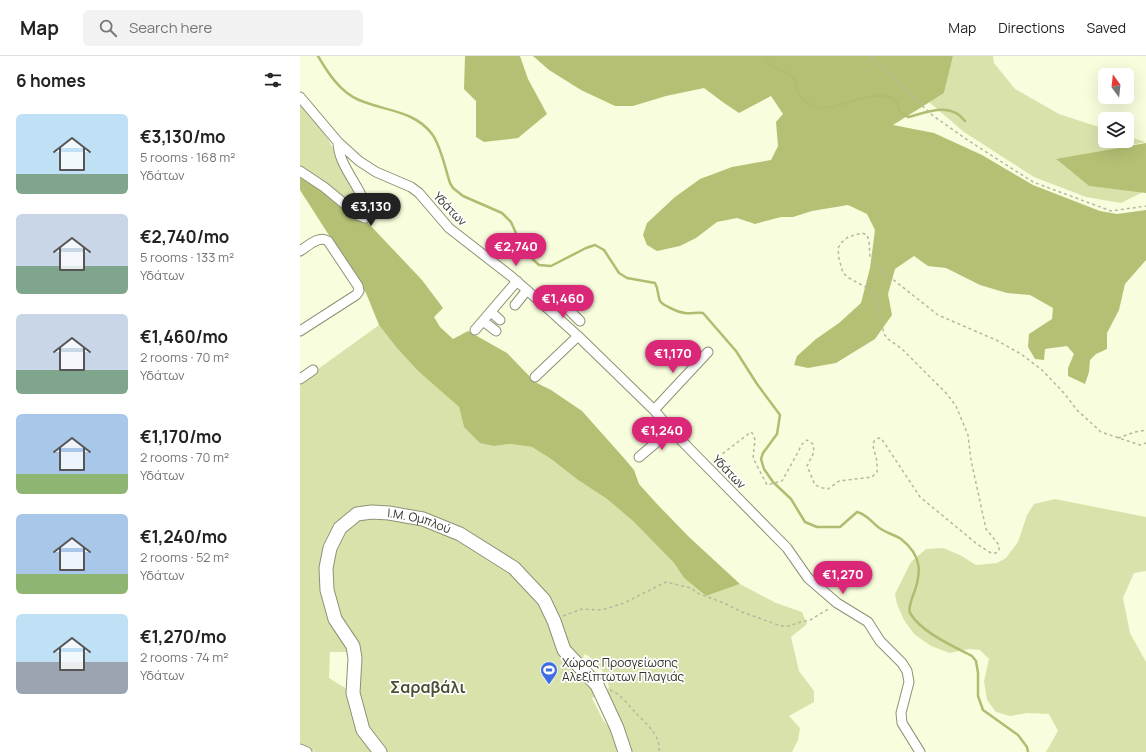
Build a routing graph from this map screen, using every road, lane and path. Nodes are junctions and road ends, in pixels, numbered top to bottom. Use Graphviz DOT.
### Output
graph roads {
  1 [pos="870,56"];
  2 [pos="300,98"];
  3 [pos="338,142"];
  4 [pos="300,171"];
  5 [pos="1146,206"];
  6 [pos="300,251"];
  7 [pos="515,279"];
  8 [pos="527,290"];
  9 [pos="496,297"];
  10 [pos="515,305"];
  11 [pos="546,307"];
  12 [pos="491,312"];
  13 [pos="500,320"];
  14 [pos="483,321"];
  15 [pos="580,321"];
  16 [pos="475,330"];
  17 [pos="300,331"];
  18 [pos="496,331"];
  19 [pos="578,336"];
  20 [pos="708,352"];
  21 [pos="313,370"];
  22 [pos="535,377"];
  23 [pos="300,378"];
  24 [pos="654,410"];
  25 [pos="671,430"];
  26 [pos="1146,430"];
  27 [pos="1118,438"];
  28 [pos="1146,443"];
  29 [pos="639,457"];
  30 [pos="707,466"];
  31 [pos="837,603"];
  32 [pos="554,621"];
  33 [pos="599,688"];
  34 [pos="300,749"];
  35 [pos="307,752"];
  36 [pos="380,752"];
  37 [pos="625,752"];
  38 [pos="659,752"];
  39 [pos="920,752"];
  1 -- 5 [label="path"];
  2 -- 3 [label="street, Υδάτων"];
  3 -- 4 [label="street"];
  3 -- 7 [label="street, Υδάτων"];
  6 -- 17 [label="street"];
  7 -- 8 [label="street, Υδάτων"];
  7 -- 9 [label="street"];
  7 -- 12 [label="street"];
  8 -- 10 [label="street"];
  8 -- 11 [label="street, Υδάτων"];
  11 -- 15 [label="street"];
  11 -- 19 [label="street, Υδάτων"];
  12 -- 13 [label="street"];
  12 -- 14 [label="street"];
  14 -- 16 [label="street"];
  14 -- 18 [label="street"];
  19 -- 22 [label="street"];
  19 -- 24 [label="street, Υδάτων"];
  20 -- 24 [label="street"];
  21 -- 23 [label="street"];
  24 -- 25 [label="street, Υδάτων"];
  25 -- 29 [label="street"];
  25 -- 30 [label="street, Υδάτων"];
  26 -- 27 [label="path"];
  27 -- 28 [label="path"];
  27 -- 30 [label="path"];
  30 -- 31 [label="street, Υδάτων"];
  31 -- 32 [label="path"];
  31 -- 39 [label="street, Υδάτων"];
  32 -- 33 [label="street, Ι.Μ. Ομπλού"];
  32 -- 36 [label="street, Ι.Μ. Ομπλού"];
  33 -- 37 [label="street, Ι.Μ. Ομπλού"];
  33 -- 38 [label="path"];
  34 -- 35 [label="street"];
}
